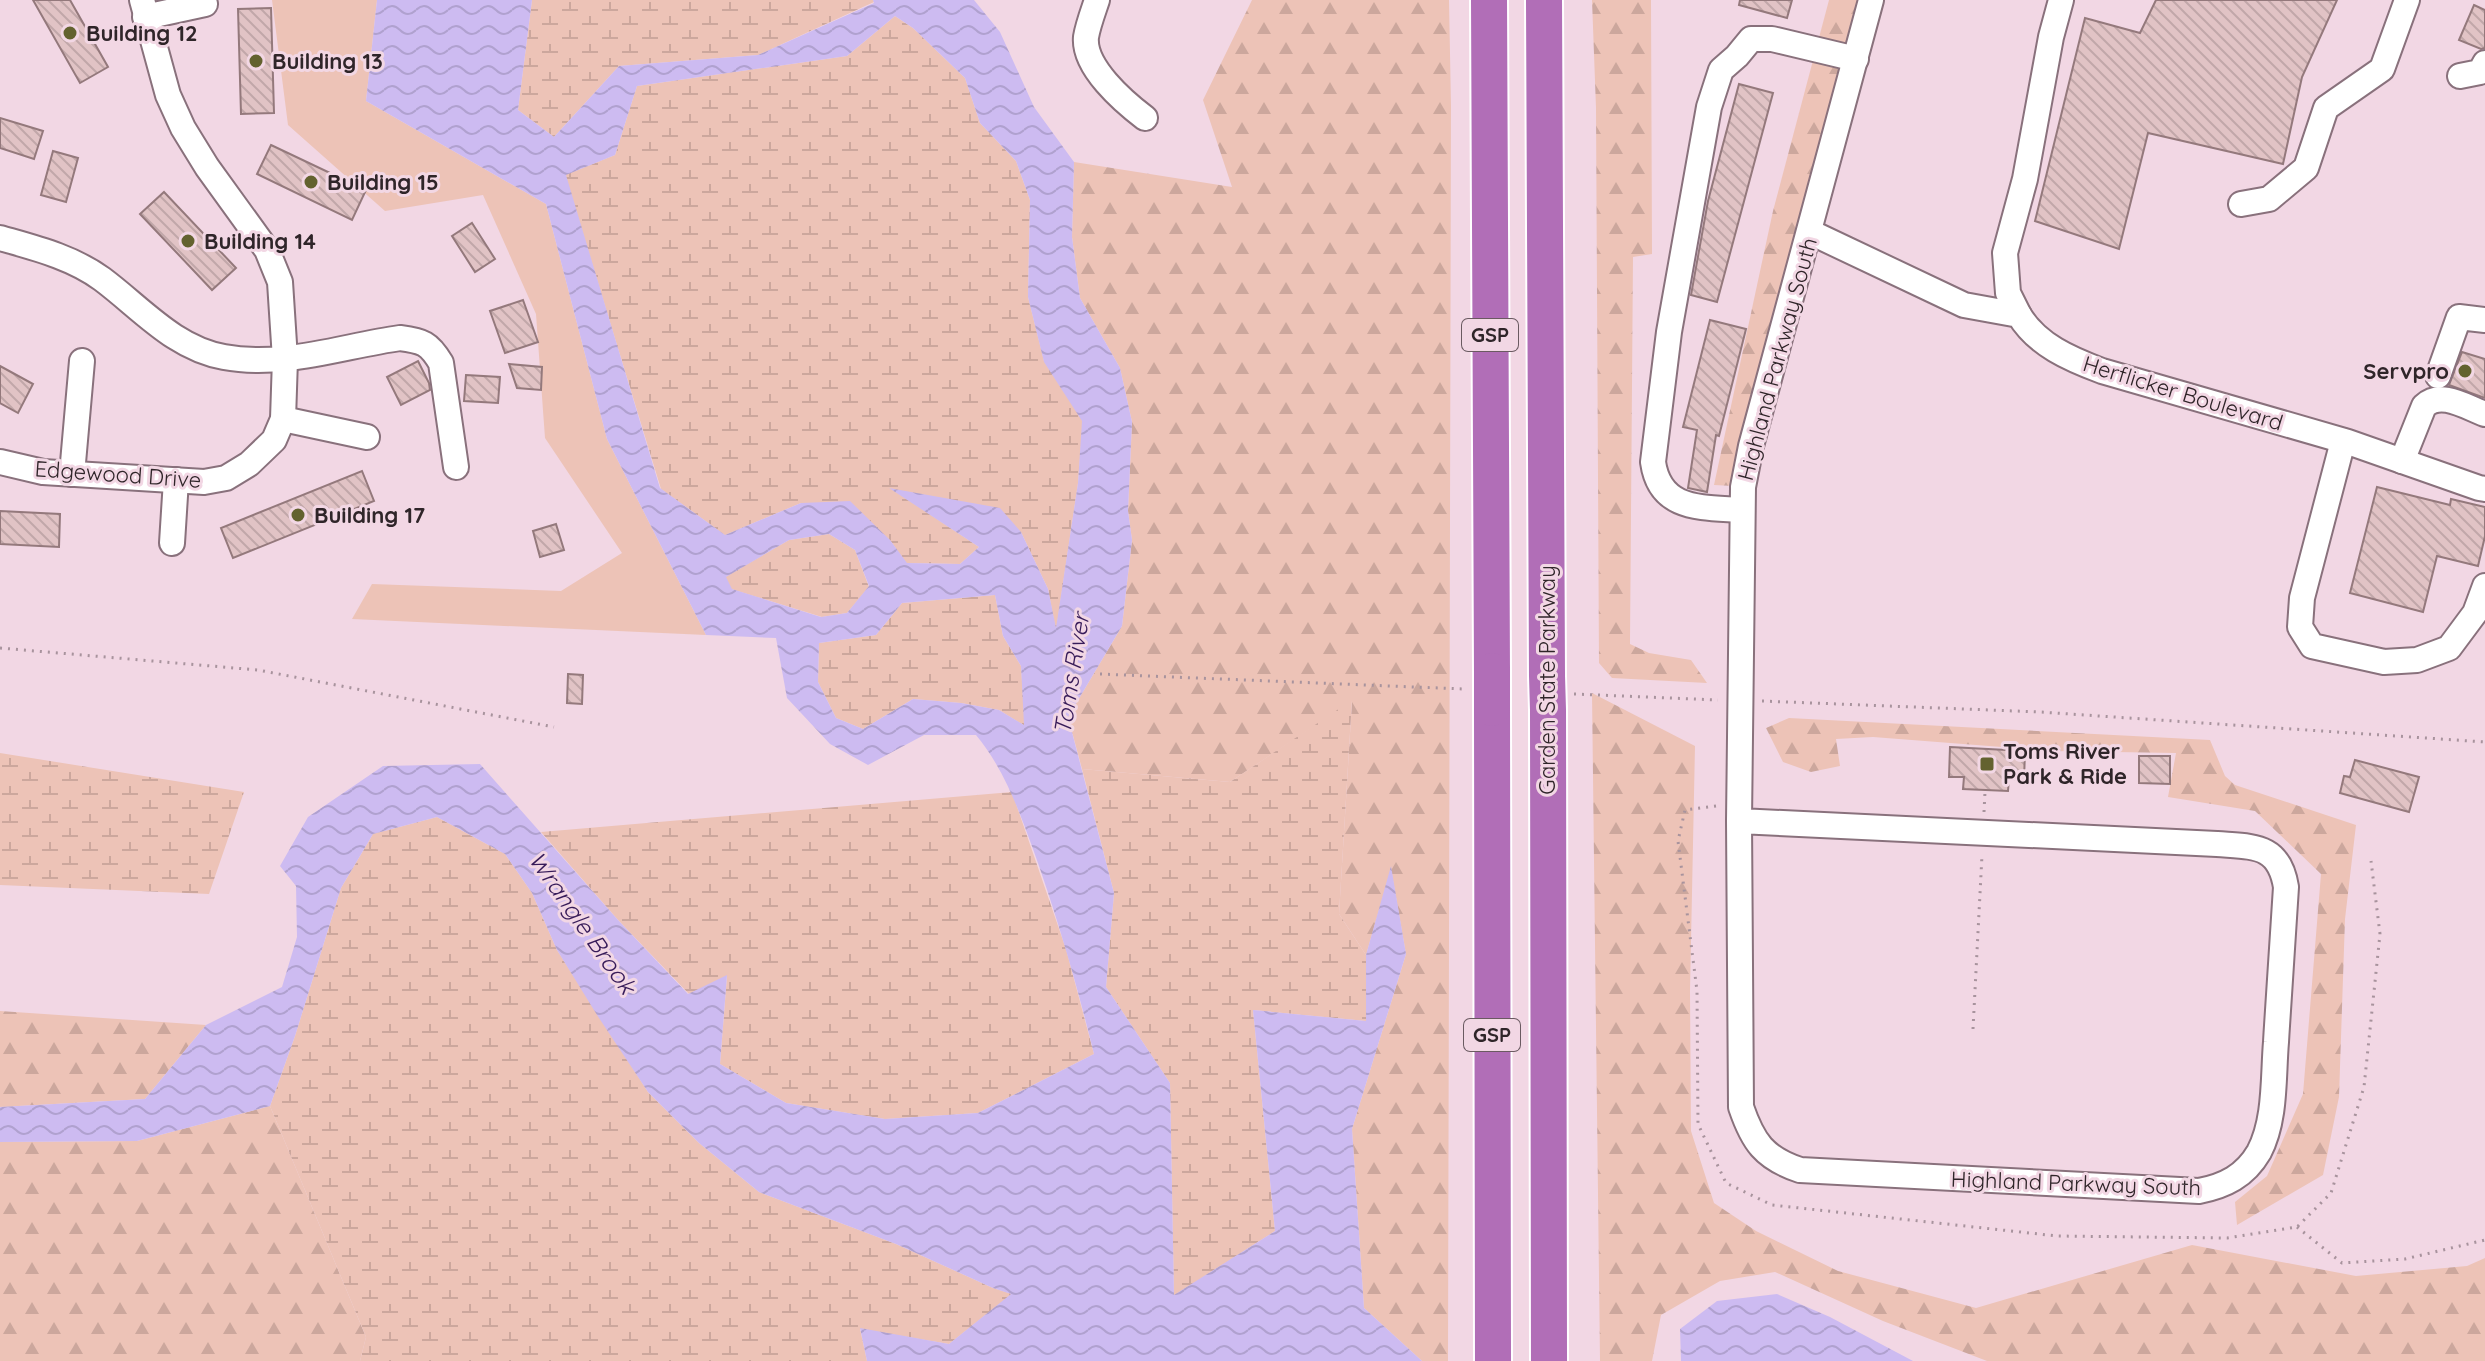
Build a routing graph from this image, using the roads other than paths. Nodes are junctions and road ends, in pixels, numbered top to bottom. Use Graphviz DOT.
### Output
graph roads {
  1 [pos="1097,0"];
  2 [pos="1489,0"];
  3 [pos="1544,0"];
  4 [pos="1560,0"];
  5 [pos="1871,0"];
  6 [pos="2061,0"];
  7 [pos="2407,0"];
  8 [pos="205,4"];
  9 [pos="144,8"];
  10 [pos="1545,58"];
  11 [pos="1856,59"];
  12 [pos="2485,63"];
  13 [pos="2460,76"];
  14 [pos="1145,118"];
  15 [pos="2241,204"];
  16 [pos="1810,232"];
  17 [pos="0,238"];
  18 [pos="2019,315"];
  19 [pos="2485,320"];
  20 [pos="285,359"];
  21 [pos="82,361"];
  22 [pos="2438,376"];
  23 [pos="2485,414"];
  24 [pos="283,419"];
  25 [pos="367,437"];
  26 [pos="2343,441"];
  27 [pos="2402,461"];
  28 [pos="0,462"];
  29 [pos="456,467"];
  30 [pos="72,474"];
  31 [pos="176,480"];
  32 [pos="2485,489"];
  33 [pos="1742,510"];
  34 [pos="172,543"];
  35 [pos="2485,586"];
  36 [pos="1739,812"];
  37 [pos="1493,1361"];
  38 [pos="1549,1361"];
  1 -- 14 [label="street"];
  2 -- 37 [label="highway, GSP"];
  3 -- 10 [label="highway, Garden State Parkway / GSP"];
  4 -- 10 [label="highway"];
  5 -- 11 [label="street, Highland Parkway South"];
  6 -- 18 [label="street"];
  7 -- 15 [label="street"];
  8 -- 9 [label="street"];
  9 -- 20 [label="street"];
  10 -- 38 [label="highway, Garden State Parkway / GSP"];
  11 -- 16 [label="street, Highland Parkway South"];
  11 -- 33 [label="street"];
  12 -- 13 [label="street"];
  16 -- 18 [label="street"];
  16 -- 33 [label="street, Highland Parkway South"];
  17 -- 20 [label="street"];
  18 -- 26 [label="street, Herflicker Boulevard"];
  19 -- 22 [label="street"];
  20 -- 24 [label="street"];
  20 -- 29 [label="street"];
  21 -- 30 [label="street"];
  23 -- 27 [label="street"];
  24 -- 25 [label="street"];
  24 -- 31 [label="street, Edgewood Drive"];
  26 -- 27 [label="street, Herflicker Boulevard"];
  26 -- 35 [label="street"];
  27 -- 32 [label="street, Herflicker Boulevard"];
  28 -- 30 [label="street, Edgewood Drive"];
  30 -- 31 [label="street, Edgewood Drive"];
  31 -- 34 [label="street"];
  33 -- 36 [label="street, Highland Parkway South"];
  36 -- 36 [label="street, Highland Parkway South"];
}
